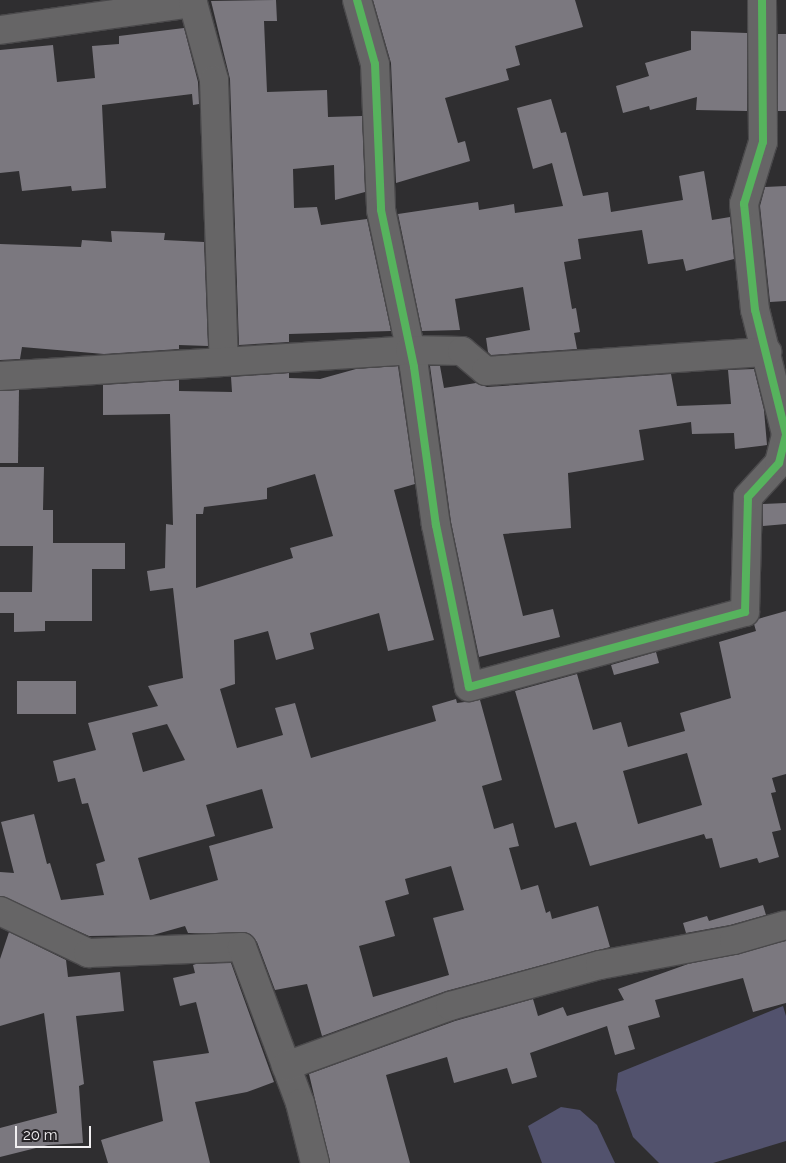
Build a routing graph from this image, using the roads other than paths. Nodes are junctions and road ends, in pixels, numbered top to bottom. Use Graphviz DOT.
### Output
graph roads {
  1 [pos="357,0"];
  2 [pos="762,0"];
  3 [pos="0,30"];
  4 [pos="410,350"];
  5 [pos="767,352"];
  6 [pos="224,362"];
  7 [pos="0,376"];
  8 [pos="0,911"];
  9 [pos="786,925"];
  10 [pos="286,1066"];
  11 [pos="315,1163"];
  1 -- 4 [label="street"];
  2 -- 5 [label="street"];
  3 -- 6 [label="street"];
  4 -- 5 [label="street"];
  4 -- 5 [label="street"];
  4 -- 6 [label="street"];
  6 -- 7 [label="street"];
  8 -- 10 [label="street"];
  9 -- 10 [label="street"];
  10 -- 11 [label="street"];
}
